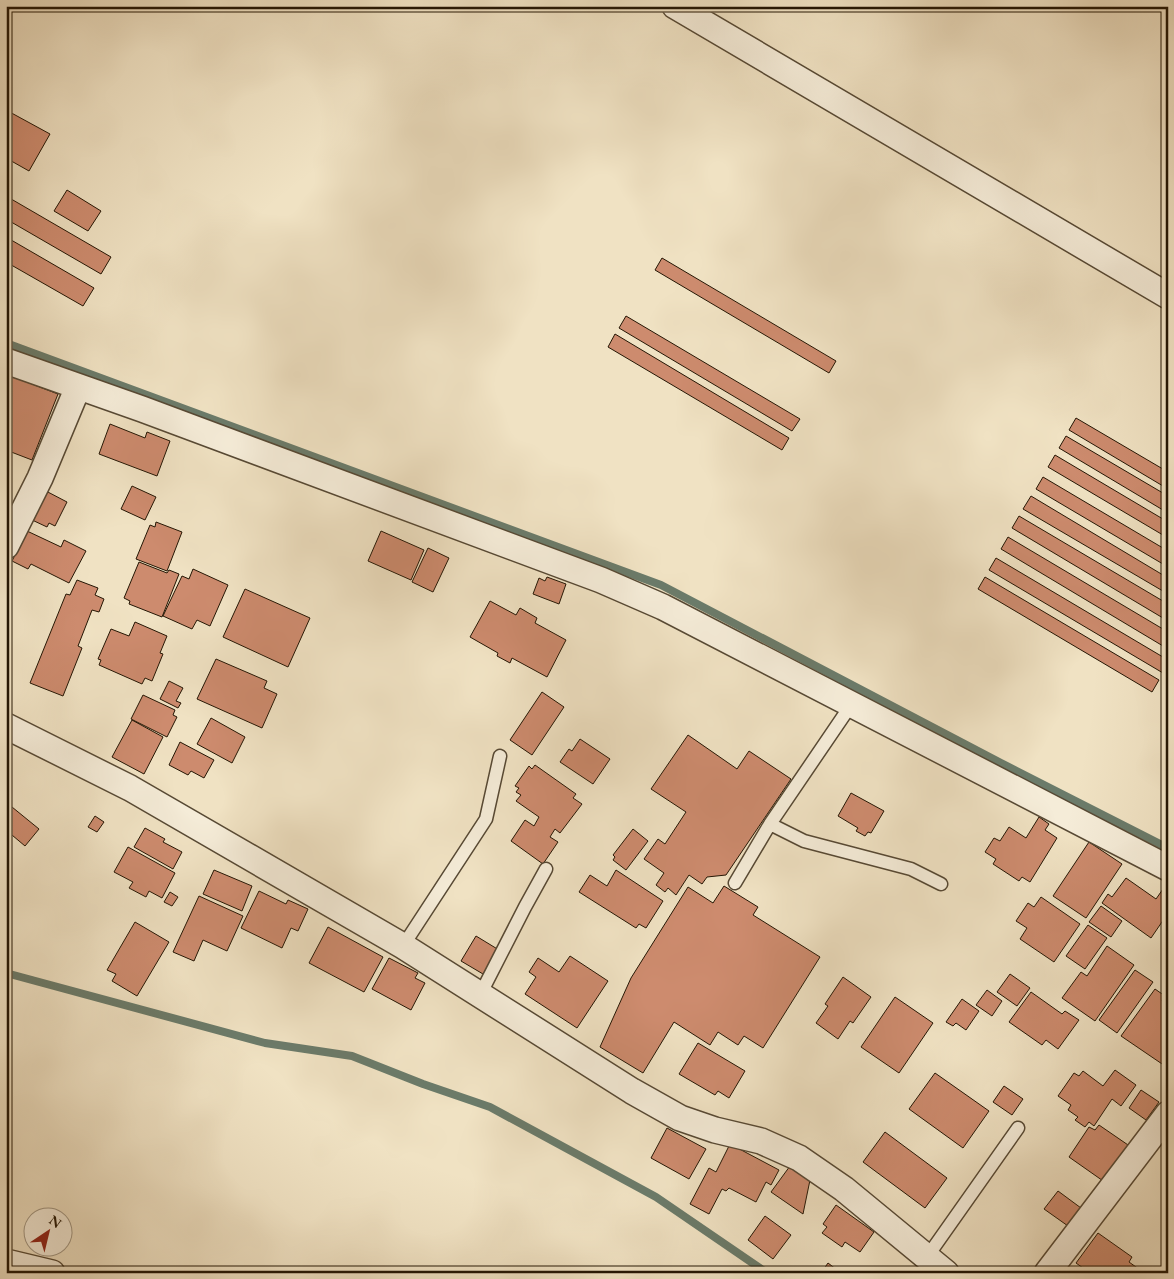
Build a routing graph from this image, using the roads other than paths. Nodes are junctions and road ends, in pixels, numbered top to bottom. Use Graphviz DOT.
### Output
graph roads {
  1 [pos="676,6"];
  2 [pos="1168,296"];
  3 [pos="6,360"];
  4 [pos="78,387"];
  5 [pos="6,546"];
  6 [pos="851,705"];
  7 [pos="6,726"];
  8 [pos="500,756"];
  9 [pos="770,824"];
  10 [pos="1168,868"];
  11 [pos="546,869"];
  12 [pos="734,883"];
  13 [pos="941,884"];
  14 [pos="404,946"];
  15 [pos="480,995"];
  16 [pos="1168,1114"];
  17 [pos="1018,1128"];
  18 [pos="927,1257"];
  19 [pos="6,1262"];
  20 [pos="52,1273"];
  21 [pos="946,1273"];
  22 [pos="1047,1273"];
  1 -- 2 [label="street"];
  3 -- 4 [label="street"];
  4 -- 5 [label="street"];
  4 -- 6 [label="street"];
  6 -- 9 [label="lane"];
  6 -- 10 [label="street"];
  7 -- 14 [label="street"];
  8 -- 14 [label="lane"];
  9 -- 12 [label="lane"];
  9 -- 13 [label="lane"];
  11 -- 15 [label="lane"];
  14 -- 15 [label="street"];
  15 -- 18 [label="street"];
  16 -- 22 [label="street"];
  17 -- 18 [label="lane"];
  18 -- 21 [label="street"];
  19 -- 20 [label="street"];
}
